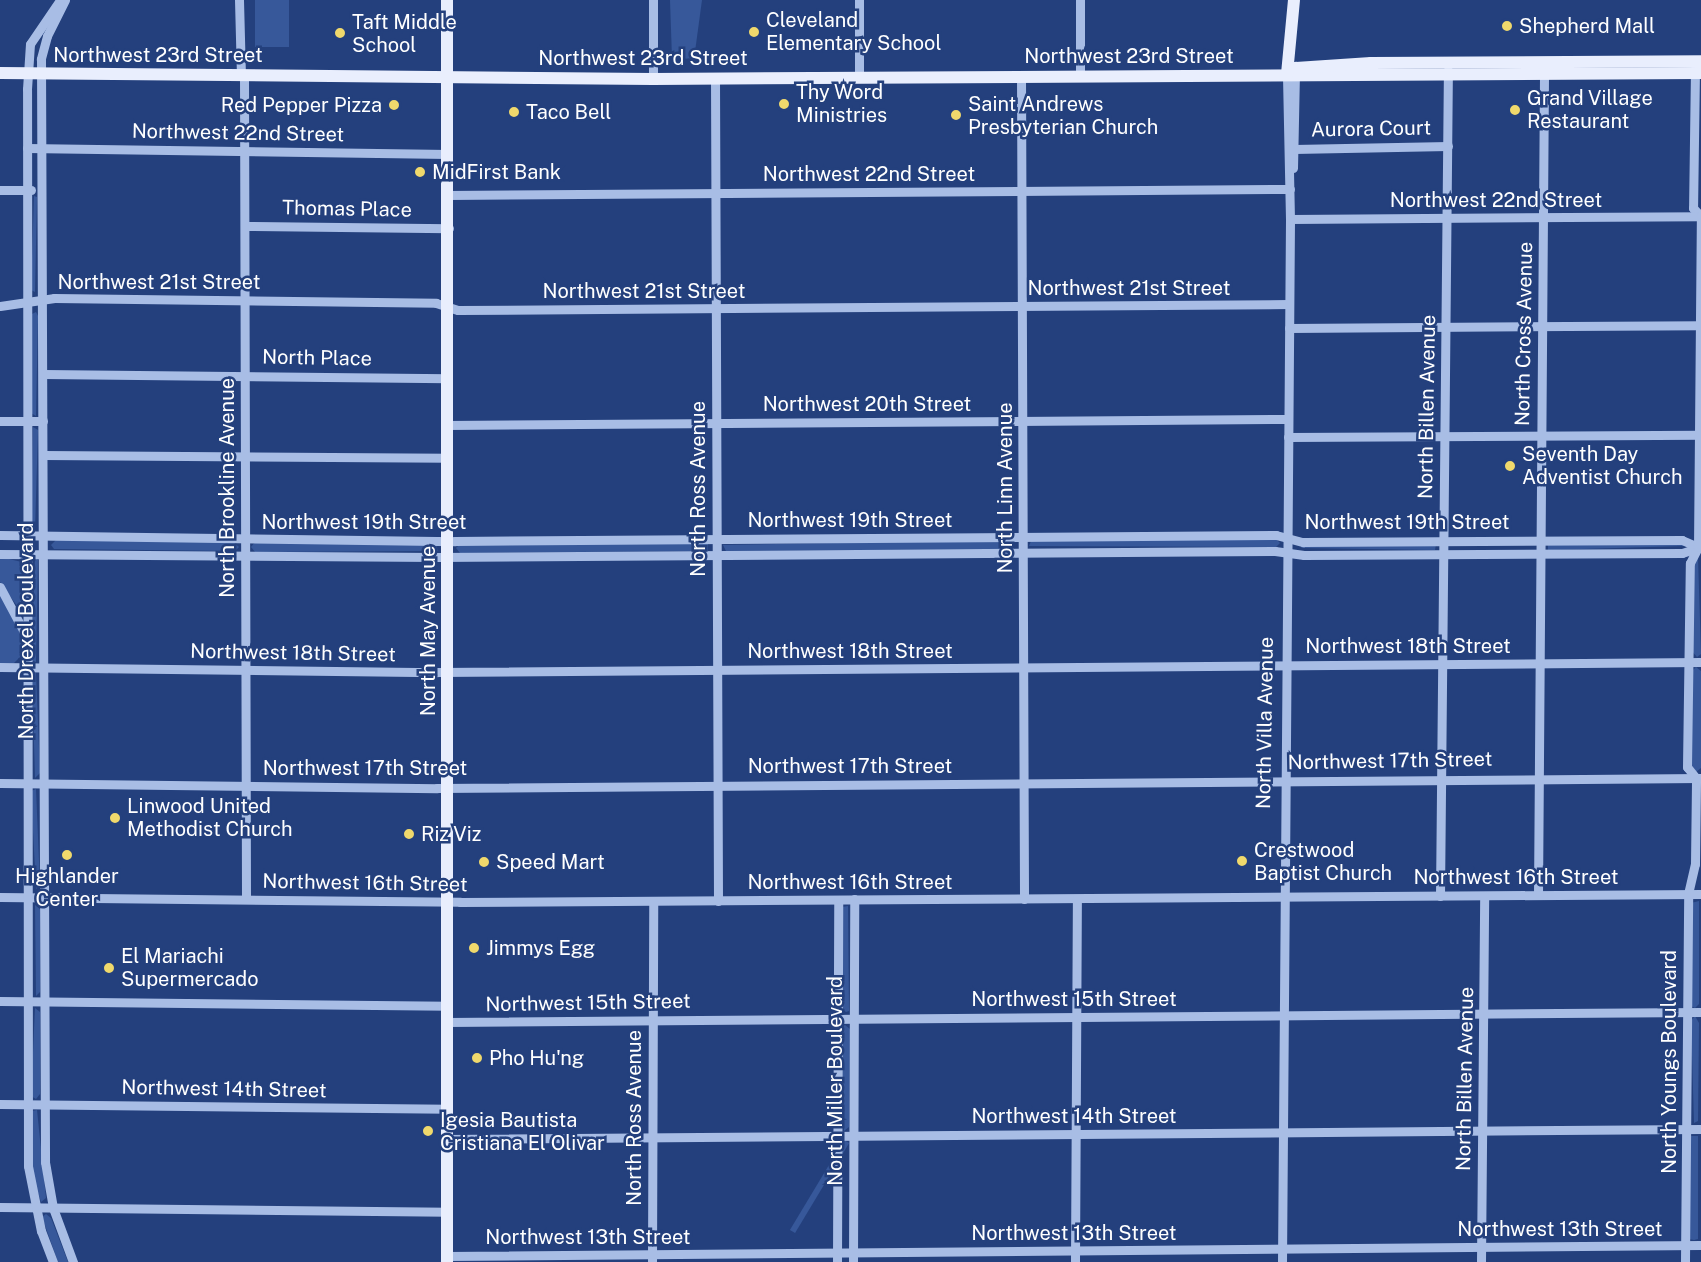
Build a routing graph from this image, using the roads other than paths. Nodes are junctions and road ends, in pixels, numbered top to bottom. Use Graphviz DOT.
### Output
graph roads {
  1 [pos="60,0"];
  2 [pos="65,0"];
  3 [pos="239,0"];
  4 [pos="447,0"];
  5 [pos="653,0"];
  6 [pos="858,0"];
  7 [pos="1080,0"];
  8 [pos="1294,0"];
  9 [pos="1302,0"];
  10 [pos="1408,62"];
  11 [pos="1478,62"];
  12 [pos="1371,63"];
  13 [pos="1698,67"];
  14 [pos="1448,68"];
  15 [pos="1544,68"];
  16 [pos="1339,71"];
  17 [pos="0,74"];
  18 [pos="27,74"];
  19 [pos="41,74"];
  20 [pos="1292,74"];
  21 [pos="1464,74"];
  22 [pos="1505,74"];
  23 [pos="243,76"];
  24 [pos="1021,76"];
  25 [pos="1080,76"];
  26 [pos="1408,76"];
  27 [pos="448,77"];
  28 [pos="859,77"];
  29 [pos="1372,77"];
  30 [pos="715,78"];
  31 [pos="653,79"];
  32 [pos="1448,146"];
  33 [pos="27,148"];
  34 [pos="42,148"];
  35 [pos="1294,149"];
  36 [pos="245,151"];
  37 [pos="448,154"];
  38 [pos="1290,187"];
  39 [pos="0,190"];
  40 [pos="27,190"];
  41 [pos="42,190"];
  42 [pos="1021,191"];
  43 [pos="717,192"];
  44 [pos="448,195"];
  45 [pos="1701,216"];
  46 [pos="1447,218"];
  47 [pos="1543,218"];
  48 [pos="1290,219"];
  49 [pos="245,226"];
  50 [pos="448,228"];
  51 [pos="244,300"];
  52 [pos="42,301"];
  53 [pos="27,304"];
  54 [pos="1289,304"];
  55 [pos="0,306"];
  56 [pos="1022,306"];
  57 [pos="448,307"];
  58 [pos="716,309"];
  59 [pos="1700,325"];
  60 [pos="1542,326"];
  61 [pos="1446,327"];
  62 [pos="1289,328"];
  63 [pos="43,374"];
  64 [pos="245,376"];
  65 [pos="448,378"];
  66 [pos="1288,419"];
  67 [pos="0,421"];
  68 [pos="27,421"];
  69 [pos="43,421"];
  70 [pos="1022,421"];
  71 [pos="716,423"];
  72 [pos="447,426"];
  73 [pos="1541,435"];
  74 [pos="1700,435"];
  75 [pos="1445,436"];
  76 [pos="1288,437"];
  77 [pos="43,455"];
  78 [pos="245,456"];
  79 [pos="447,458"];
  80 [pos="0,535"];
  81 [pos="27,536"];
  82 [pos="43,536"];
  83 [pos="1023,537"];
  84 [pos="1287,538"];
  85 [pos="244,539"];
  86 [pos="717,539"];
  87 [pos="1444,540"];
  88 [pos="1540,540"];
  89 [pos="447,541"];
  90 [pos="1700,548"];
  91 [pos="1023,552"];
  92 [pos="1287,552"];
  93 [pos="43,553"];
  94 [pos="1540,553"];
  95 [pos="0,554"];
  96 [pos="27,554"];
  97 [pos="717,554"];
  98 [pos="1444,554"];
  99 [pos="245,555"];
  100 [pos="447,556"];
  101 [pos="0,587"];
  102 [pos="27,642"];
  103 [pos="1689,662"];
  104 [pos="1701,662"];
  105 [pos="1442,663"];
  106 [pos="1540,663"];
  107 [pos="1286,665"];
  108 [pos="0,668"];
  109 [pos="27,668"];
  110 [pos="44,668"];
  111 [pos="1023,668"];
  112 [pos="717,669"];
  113 [pos="245,670"];
  114 [pos="447,672"];
  115 [pos="1699,776"];
  116 [pos="1539,778"];
  117 [pos="1442,779"];
  118 [pos="1284,780"];
  119 [pos="0,783"];
  120 [pos="27,783"];
  121 [pos="44,783"];
  122 [pos="1024,783"];
  123 [pos="245,785"];
  124 [pos="717,785"];
  125 [pos="448,788"];
  126 [pos="1695,864"];
  127 [pos="1701,877"];
  128 [pos="1688,894"];
  129 [pos="1701,894"];
  130 [pos="1538,895"];
  131 [pos="1440,896"];
  132 [pos="1484,896"];
  133 [pos="0,897"];
  134 [pos="27,897"];
  135 [pos="44,897"];
  136 [pos="1283,897"];
  137 [pos="246,899"];
  138 [pos="854,899"];
  139 [pos="1024,899"];
  140 [pos="1077,899"];
  141 [pos="838,900"];
  142 [pos="653,901"];
  143 [pos="718,901"];
  144 [pos="447,903"];
  145 [pos="0,1001"];
  146 [pos="27,1001"];
  147 [pos="44,1002"];
  148 [pos="447,1006"];
  149 [pos="1687,1012"];
  150 [pos="1701,1012"];
  151 [pos="1483,1014"];
  152 [pos="1283,1015"];
  153 [pos="1077,1017"];
  154 [pos="838,1019"];
  155 [pos="853,1019"];
  156 [pos="652,1020"];
  157 [pos="447,1022"];
  158 [pos="0,1104"];
  159 [pos="27,1104"];
  160 [pos="45,1104"];
  161 [pos="447,1109"];
  162 [pos="1686,1129"];
  163 [pos="1701,1129"];
  164 [pos="1482,1130"];
  165 [pos="1283,1132"];
  166 [pos="1076,1134"];
  167 [pos="837,1136"];
  168 [pos="853,1136"];
  169 [pos="652,1137"];
  170 [pos="447,1139"];
  171 [pos="0,1208"];
  172 [pos="35,1208"];
  173 [pos="53,1208"];
  174 [pos="447,1212"];
  175 [pos="1701,1245"];
  176 [pos="1686,1246"];
  177 [pos="1482,1248"];
  178 [pos="1282,1249"];
  179 [pos="1075,1250"];
  180 [pos="837,1257"];
  181 [pos="853,1257"];
  182 [pos="652,1258"];
  183 [pos="447,1259"];
  184 [pos="53,1262"];
  185 [pos="73,1262"];
  186 [pos="1075,1262"];
  187 [pos="1282,1262"];
  188 [pos="1481,1262"];
  189 [pos="1685,1262"];
  1 -- 18 [label="street"];
  2 -- 19 [label="street, North Drexel Boulevard"];
  3 -- 23 [label="street, North Brookline Avenue"];
  4 -- 27 [label="main road, North May Avenue"];
  5 -- 31 [label="street"];
  6 -- 28 [label="street"];
  7 -- 25 [label="street"];
  8 -- 20 [label="main road, North Villa Avenue"];
  9 -- 20 [label="main road, North Villa Avenue"];
  10 -- 12 [label="main road, Northwest 23rd Street"];
  10 -- 14 [label="main road, Northwest 23rd Street"];
  10 -- 26 [label="main road"];
  11 -- 14 [label="main road, Northwest 23rd Street"];
  11 -- 15 [label="main road, Northwest 23rd Street"];
  11 -- 21 [label="main road"];
  11 -- 22 [label="main road"];
  12 -- 16 [label="main road, Northwest 23rd Street"];
  12 -- 29 [label="main road"];
  13 -- 15 [label="main road, Northwest 23rd Street"];
  13 -- 45 [label="street, North Youngs Boulevard"];
  14 -- 21 [label="main road, Northwest 23rd Street"];
  14 -- 26 [label="main road, Northwest 23rd Street"];
  14 -- 32 [label="street, North Billen Avenue"];
  15 -- 22 [label="main road, Northwest 23rd Street"];
  15 -- 47 [label="street, North Cross Avenue"];
  16 -- 20 [label="main road, Northwest 23rd Street"];
  16 -- 29 [label="main road, Northwest 23rd Street"];
  17 -- 18 [label="main road, Northwest 23rd Street"];
  18 -- 19 [label="main road, Northwest 23rd Street"];
  18 -- 33 [label="street"];
  19 -- 23 [label="main road, Northwest 23rd Street"];
  19 -- 34 [label="street, North Drexel Boulevard"];
  20 -- 25 [label="main road, Northwest 23rd Street"];
  20 -- 35 [label="street, North Villa Avenue"];
  20 -- 38 [label="street, North Villa Avenue"];
  21 -- 22 [label="main road, Northwest 23rd Street"];
  23 -- 27 [label="main road, Northwest 23rd Street"];
  23 -- 36 [label="street, North Brookline Avenue"];
  24 -- 25 [label="main road, Northwest 23rd Street"];
  24 -- 28 [label="main road, Northwest 23rd Street"];
  24 -- 42 [label="street, North Linn Avenue"];
  26 -- 29 [label="main road, Northwest 23rd Street"];
  27 -- 31 [label="main road, Northwest 23rd Street"];
  27 -- 37 [label="main road, North May Avenue"];
  28 -- 30 [label="main road, Northwest 23rd Street"];
  30 -- 31 [label="main road, Northwest 23rd Street"];
  30 -- 43 [label="street, North Ross Avenue"];
  32 -- 35 [label="street, Aurora Court"];
  32 -- 46 [label="street, North Billen Avenue"];
  33 -- 34 [label="street, Northwest 22nd Street"];
  33 -- 40 [label="street"];
  34 -- 36 [label="street, Northwest 22nd Street"];
  34 -- 41 [label="street, North Drexel Boulevard"];
  35 -- 38 [label="street, North Villa Avenue"];
  36 -- 37 [label="street, Northwest 22nd Street"];
  36 -- 49 [label="street, North Brookline Avenue"];
  37 -- 44 [label="main road, North May Avenue"];
  38 -- 42 [label="street, Northwest 22nd Street"];
  38 -- 48 [label="street, North Villa Avenue"];
  39 -- 40 [label="street"];
  40 -- 41 [label="street"];
  40 -- 53 [label="street"];
  41 -- 52 [label="street, North Drexel Boulevard"];
  42 -- 43 [label="street, Northwest 22nd Street"];
  42 -- 56 [label="street, North Linn Avenue"];
  43 -- 44 [label="street, Northwest 22nd Street"];
  43 -- 58 [label="street, North Ross Avenue"];
  44 -- 50 [label="main road, North May Avenue"];
  45 -- 47 [label="street, Northwest 22nd Street"];
  45 -- 59 [label="street, North Youngs Boulevard"];
  46 -- 47 [label="street, Northwest 22nd Street"];
  46 -- 48 [label="street, Northwest 22nd Street"];
  46 -- 61 [label="street, North Billen Avenue"];
  47 -- 60 [label="street, North Cross Avenue"];
  48 -- 54 [label="street, North Villa Avenue"];
  49 -- 50 [label="street, Thomas Place"];
  49 -- 51 [label="street, North Brookline Avenue"];
  50 -- 57 [label="main road, North May Avenue"];
  51 -- 52 [label="street, Northwest 21st Street"];
  51 -- 57 [label="street, Northwest 21st Street"];
  51 -- 64 [label="street, North Brookline Avenue"];
  52 -- 53 [label="street, Northwest 21st Street"];
  52 -- 63 [label="street, North Drexel Boulevard"];
  53 -- 55 [label="street, Northwest 21st Street"];
  53 -- 68 [label="street"];
  54 -- 56 [label="street, Northwest 21st Street"];
  54 -- 62 [label="street, North Villa Avenue"];
  56 -- 58 [label="street, Northwest 21st Street"];
  56 -- 70 [label="street, North Linn Avenue"];
  57 -- 58 [label="street, Northwest 21st Street"];
  57 -- 65 [label="main road, North May Avenue"];
  58 -- 71 [label="street, North Ross Avenue"];
  59 -- 60 [label="street"];
  59 -- 74 [label="street, North Youngs Boulevard"];
  60 -- 61 [label="street"];
  60 -- 73 [label="street, North Cross Avenue"];
  61 -- 62 [label="street"];
  61 -- 75 [label="street, North Billen Avenue"];
  62 -- 66 [label="street, North Villa Avenue"];
  63 -- 64 [label="street, North Place"];
  63 -- 69 [label="street, North Drexel Boulevard"];
  64 -- 65 [label="street, North Place"];
  64 -- 78 [label="street, North Brookline Avenue"];
  65 -- 72 [label="main road, North May Avenue"];
  66 -- 70 [label="street, Northwest 20th Street"];
  66 -- 76 [label="street, North Villa Avenue"];
  67 -- 68 [label="street"];
  68 -- 69 [label="street"];
  68 -- 81 [label="street"];
  69 -- 77 [label="street, North Drexel Boulevard"];
  70 -- 71 [label="street, Northwest 20th Street"];
  70 -- 83 [label="street, North Linn Avenue"];
  71 -- 72 [label="street, Northwest 20th Street"];
  71 -- 86 [label="street, North Ross Avenue"];
  72 -- 79 [label="main road, North May Avenue"];
  73 -- 74 [label="street"];
  73 -- 75 [label="street"];
  73 -- 88 [label="street, North Cross Avenue"];
  74 -- 90 [label="street, North Youngs Boulevard"];
  75 -- 76 [label="street"];
  75 -- 87 [label="street, North Billen Avenue"];
  76 -- 84 [label="street, North Villa Avenue"];
  77 -- 78 [label="street"];
  77 -- 82 [label="street, North Drexel Boulevard"];
  78 -- 79 [label="street"];
  78 -- 85 [label="street, North Brookline Avenue"];
  79 -- 89 [label="main road, North May Avenue"];
  80 -- 81 [label="street, Northwest 19th Street"];
  81 -- 82 [label="street, Northwest 19th Street"];
  81 -- 96 [label="street"];
  82 -- 85 [label="street, Northwest 19th Street"];
  82 -- 93 [label="street, North Drexel Boulevard"];
  83 -- 84 [label="street, Northwest 19th Street"];
  83 -- 86 [label="street, Northwest 19th Street"];
  83 -- 91 [label="street, North Linn Avenue"];
  84 -- 87 [label="street, Northwest 19th Street"];
  84 -- 92 [label="street, North Villa Avenue"];
  85 -- 89 [label="street, Northwest 19th Street"];
  85 -- 99 [label="street, North Brookline Avenue"];
  86 -- 89 [label="street, Northwest 19th Street"];
  86 -- 97 [label="street, North Ross Avenue"];
  87 -- 88 [label="street, Northwest 19th Street"];
  87 -- 98 [label="street, North Billen Avenue"];
  88 -- 90 [label="street, Northwest 19th Street"];
  88 -- 94 [label="street, North Cross Avenue"];
  89 -- 100 [label="main road, North May Avenue"];
  90 -- 94 [label="street, Northwest 19th Street"];
  90 -- 103 [label="street, North Youngs Boulevard"];
  91 -- 92 [label="street, Northwest 19th Street"];
  91 -- 97 [label="street, Northwest 19th Street"];
  91 -- 111 [label="street, North Linn Avenue"];
  92 -- 98 [label="street, Northwest 19th Street"];
  92 -- 107 [label="street, North Villa Avenue"];
  93 -- 96 [label="street, Northwest 19th Street"];
  93 -- 99 [label="street, Northwest 19th Street"];
  93 -- 110 [label="street, North Drexel Boulevard"];
  94 -- 98 [label="street, Northwest 19th Street"];
  94 -- 106 [label="street, North Cross Avenue"];
  95 -- 96 [label="street, Northwest 19th Street"];
  96 -- 102 [label="street"];
  97 -- 100 [label="street, Northwest 19th Street"];
  97 -- 112 [label="street, North Ross Avenue"];
  98 -- 105 [label="street, North Billen Avenue"];
  99 -- 100 [label="street, Northwest 19th Street"];
  99 -- 113 [label="street, North Brookline Avenue"];
  100 -- 114 [label="main road, North May Avenue"];
  101 -- 102 [label="street"];
  102 -- 109 [label="street"];
  103 -- 104 [label="street, Northwest 18th Street"];
  103 -- 106 [label="street, Northwest 18th Street"];
  103 -- 115 [label="street, North Youngs Boulevard"];
  105 -- 106 [label="street, Northwest 18th Street"];
  105 -- 107 [label="street, Northwest 18th Street"];
  105 -- 117 [label="street, North Billen Avenue"];
  106 -- 116 [label="street, North Cross Avenue"];
  107 -- 111 [label="street, Northwest 18th Street"];
  107 -- 118 [label="street, North Villa Avenue"];
  108 -- 109 [label="street, Northwest 18th Street"];
  109 -- 110 [label="street, Northwest 18th Street"];
  109 -- 120 [label="street"];
  110 -- 113 [label="street, Northwest 18th Street"];
  110 -- 121 [label="street, North Drexel Boulevard"];
  111 -- 112 [label="street, Northwest 18th Street"];
  111 -- 122 [label="street, North Linn Avenue"];
  112 -- 114 [label="street, Northwest 18th Street"];
  112 -- 124 [label="street, North Ross Avenue"];
  113 -- 114 [label="street, Northwest 18th Street"];
  113 -- 123 [label="street, North Brookline Avenue"];
  114 -- 125 [label="main road, North May Avenue"];
  115 -- 116 [label="street, Northwest 17th Street"];
  115 -- 126 [label="street, North Youngs Boulevard"];
  116 -- 117 [label="street, Northwest 17th Street"];
  116 -- 130 [label="street, North Cross Avenue"];
  117 -- 118 [label="street, Northwest 17th Street"];
  117 -- 131 [label="street, North Billen Avenue"];
  118 -- 122 [label="street, Northwest 17th Street"];
  118 -- 136 [label="street, North Villa Avenue"];
  119 -- 120 [label="street, Northwest 17th Street"];
  120 -- 121 [label="street, Northwest 17th Street"];
  120 -- 134 [label="street"];
  121 -- 123 [label="street, Northwest 17th Street"];
  121 -- 135 [label="street, North Drexel Boulevard"];
  122 -- 124 [label="street, Northwest 17th Street"];
  122 -- 139 [label="street, North Linn Avenue"];
  123 -- 125 [label="street, Northwest 17th Street"];
  123 -- 137 [label="street, North Brookline Avenue"];
  124 -- 125 [label="street, Northwest 17th Street"];
  124 -- 143 [label="street, North Ross Avenue"];
  125 -- 144 [label="main road, North May Avenue"];
  126 -- 127 [label="street, North Youngs Boulevard"];
  126 -- 128 [label="street, North Youngs Boulevard"];
  128 -- 129 [label="street, Northwest 16th Street"];
  128 -- 130 [label="street, Northwest 16th Street"];
  128 -- 149 [label="street, North Youngs Boulevard"];
  130 -- 132 [label="street, Northwest 16th Street"];
  131 -- 132 [label="street, Northwest 16th Street"];
  131 -- 136 [label="street, Northwest 16th Street"];
  132 -- 151 [label="street, North Billen Avenue"];
  133 -- 134 [label="street, Northwest 16th Street"];
  134 -- 135 [label="street, Northwest 16th Street"];
  134 -- 146 [label="street"];
  135 -- 137 [label="street, Northwest 16th Street"];
  135 -- 147 [label="street, North Drexel Boulevard"];
  136 -- 140 [label="street, Northwest 16th Street"];
  136 -- 152 [label="street, North Villa Avenue"];
  137 -- 144 [label="street, Northwest 16th Street"];
  138 -- 139 [label="street, Northwest 16th Street"];
  138 -- 141 [label="street, Northwest 16th Street"];
  138 -- 155 [label="street, North Miller Boulevard"];
  139 -- 140 [label="street, Northwest 16th Street"];
  140 -- 153 [label="street"];
  141 -- 143 [label="street, Northwest 16th Street"];
  141 -- 154 [label="street, North Miller Boulevard"];
  142 -- 143 [label="street, Northwest 16th Street"];
  142 -- 144 [label="street, Northwest 16th Street"];
  142 -- 156 [label="street, North Ross Avenue"];
  144 -- 148 [label="main road, North May Avenue"];
  145 -- 146 [label="street"];
  146 -- 147 [label="street"];
  146 -- 159 [label="street"];
  147 -- 148 [label="street"];
  147 -- 160 [label="street, North Drexel Boulevard"];
  148 -- 157 [label="main road, North May Avenue"];
  149 -- 150 [label="street, Northwest 15th Street"];
  149 -- 151 [label="street, Northwest 15th Street"];
  149 -- 162 [label="street, North Youngs Boulevard"];
  151 -- 152 [label="street, Northwest 15th Street"];
  151 -- 164 [label="street, North Billen Avenue"];
  152 -- 153 [label="street, Northwest 15th Street"];
  152 -- 165 [label="street, North Villa Avenue"];
  153 -- 155 [label="street, Northwest 15th Street"];
  153 -- 166 [label="street"];
  154 -- 155 [label="street, Northwest 15th Street"];
  154 -- 156 [label="street, Northwest 15th Street"];
  154 -- 167 [label="street, North Miller Boulevard"];
  155 -- 168 [label="street, North Miller Boulevard"];
  156 -- 157 [label="street, Northwest 15th Street"];
  156 -- 169 [label="street, North Ross Avenue"];
  157 -- 161 [label="main road, North May Avenue"];
  158 -- 159 [label="street, Northwest 14th Street"];
  159 -- 160 [label="street, Northwest 14th Street"];
  159 -- 172 [label="street"];
  160 -- 161 [label="street, Northwest 14th Street"];
  160 -- 173 [label="street, North Drexel Boulevard"];
  161 -- 170 [label="main road, North May Avenue"];
  162 -- 163 [label="street, Northwest 14th Street"];
  162 -- 164 [label="street, Northwest 14th Street"];
  162 -- 176 [label="street, North Youngs Boulevard"];
  164 -- 165 [label="street, Northwest 14th Street"];
  164 -- 177 [label="street, North Billen Avenue"];
  165 -- 166 [label="street, Northwest 14th Street"];
  165 -- 178 [label="street, North Villa Avenue"];
  166 -- 168 [label="street, Northwest 14th Street"];
  166 -- 179 [label="street"];
  167 -- 168 [label="street, Northwest 14th Street"];
  167 -- 169 [label="street, Northwest 14th Street"];
  167 -- 180 [label="street, North Miller Boulevard"];
  168 -- 181 [label="street, North Miller Boulevard"];
  169 -- 170 [label="street, Northwest 14th Street"];
  169 -- 182 [label="street, North Ross Avenue"];
  170 -- 174 [label="main road, North May Avenue"];
  171 -- 172 [label="street"];
  172 -- 173 [label="street"];
  172 -- 184 [label="street"];
  173 -- 174 [label="street"];
  173 -- 185 [label="street, North Drexel Boulevard"];
  174 -- 183 [label="main road, North May Avenue"];
  175 -- 176 [label="street, Northwest 13th Street"];
  176 -- 177 [label="street, Northwest 13th Street"];
  176 -- 189 [label="street, North Youngs Boulevard"];
  177 -- 178 [label="street, Northwest 13th Street"];
  177 -- 188 [label="street, North Billen Avenue"];
  178 -- 179 [label="street, Northwest 13th Street"];
  178 -- 187 [label="street, North Villa Avenue"];
  179 -- 181 [label="street, Northwest 13th Street"];
  179 -- 186 [label="street"];
  180 -- 181 [label="street, Northwest 13th Street"];
  180 -- 182 [label="street, Northwest 13th Street"];
  182 -- 183 [label="street, Northwest 13th Street"];
}
